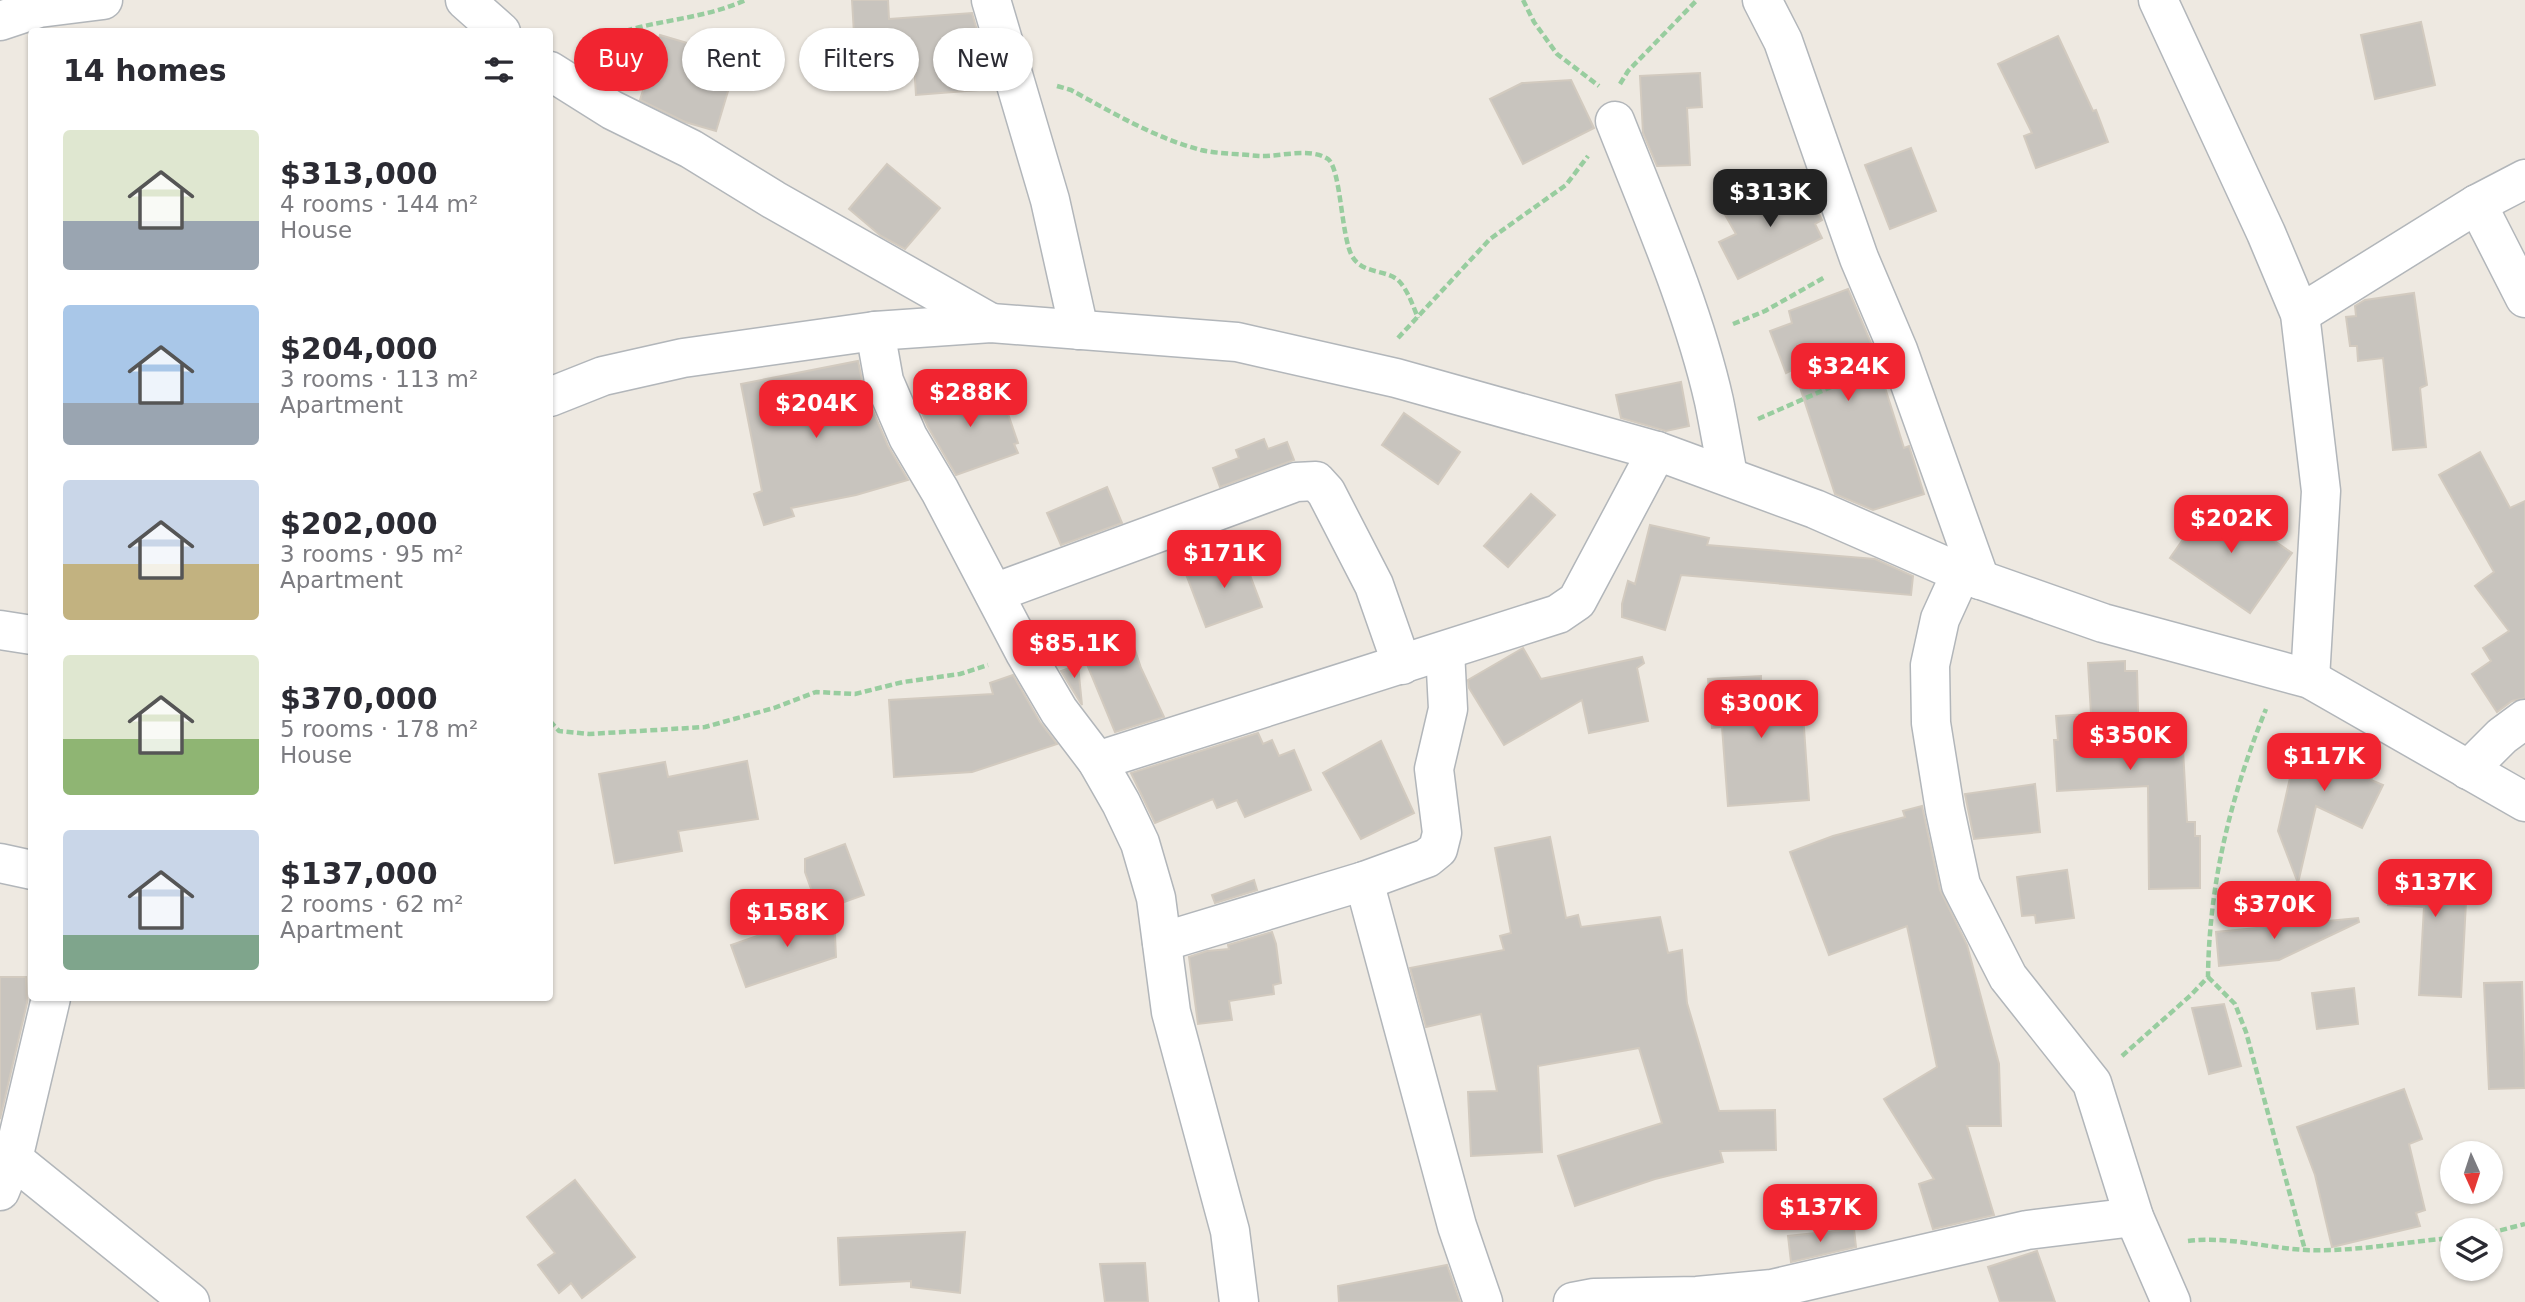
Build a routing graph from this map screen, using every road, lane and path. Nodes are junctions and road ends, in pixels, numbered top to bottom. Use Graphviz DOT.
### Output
graph roads {
  1 [pos="103,0"];
  2 [pos="465,0"];
  3 [pos="747,0"];
  4 [pos="991,0"];
  5 [pos="1524,0"];
  6 [pos="1697,0"];
  7 [pos="1762,0"];
  8 [pos="2158,0"];
  9 [pos="0,21"];
  10 [pos="496,28"];
  11 [pos="1000,28"];
  12 [pos="565,62"];
  13 [pos="1033,78"];
  14 [pos="1019,91"];
  15 [pos="1615,121"];
  16 [pos="2525,179"];
  17 [pos="2477,204"];
  18 [pos="1859,258"];
  19 [pos="2525,298"];
  20 [pos="2300,314"];
  21 [pos="1418,318"];
  22 [pos="991,323"];
  23 [pos="1079,330"];
  24 [pos="875,331"];
  25 [pos="1696,338"];
  26 [pos="1898,349"];
  27 [pos="1367,371"];
  28 [pos="553,396"];
  29 [pos="1720,438"];
  30 [pos="1657,451"];
  31 [pos="1728,475"];
  32 [pos="1971,577"];
  33 [pos="994,593"];
  34 [pos="0,630"];
  35 [pos="28,634"];
  36 [pos="1445,651"];
  37 [pos="1026,653"];
  38 [pos="1402,665"];
  39 [pos="2297,674"];
  40 [pos="2525,719"];
  41 [pos="553,724"];
  42 [pos="1097,761"];
  43 [pos="2468,770"];
  44 [pos="2525,802"];
  45 [pos="0,863"];
  46 [pos="28,869"];
  47 [pos="1364,881"];
  48 [pos="1162,942"];
  49 [pos="2208,976"];
  50 [pos="50,1001"];
  51 [pos="2092,1083"];
  52 [pos="7,1175"];
  53 [pos="2134,1217"];
  54 [pos="2525,1224"];
  55 [pos="2503,1230"];
  56 [pos="2440,1239"];
  57 [pos="2305,1250"];
  58 [pos="2151,1253"];
  59 [pos="190,1302"];
  60 [pos="1239,1302"];
  61 [pos="1483,1302"];
  62 [pos="1573,1302"];
  63 [pos="2171,1302"];
  1 -- 9 [label="street"];
  2 -- 10 [label="street"];
  3 -- 12 [label="path"];
  4 -- 11 [label="street"];
  5 -- 15 [label="path"];
  6 -- 15 [label="path"];
  7 -- 18 [label="street"];
  8 -- 20 [label="street"];
  12 -- 22 [label="street"];
  13 -- 21 [label="path"];
  14 -- 23 [label="street"];
  15 -- 21 [label="path"];
  15 -- 25 [label="street"];
  16 -- 17 [label="street"];
  17 -- 19 [label="street"];
  17 -- 20 [label="street"];
  18 -- 25 [label="path"];
  18 -- 26 [label="street"];
  20 -- 39 [label="street"];
  21 -- 27 [label="path"];
  22 -- 23 [label="street"];
  22 -- 24 [label="street"];
  23 -- 27 [label="street"];
  24 -- 28 [label="street"];
  24 -- 33 [label="street"];
  25 -- 29 [label="street"];
  26 -- 29 [label="path"];
  26 -- 32 [label="street"];
  27 -- 30 [label="street"];
  29 -- 31 [label="street"];
  30 -- 31 [label="street"];
  30 -- 36 [label="street"];
  31 -- 32 [label="street"];
  32 -- 39 [label="street"];
  32 -- 51 [label="street"];
  33 -- 37 [label="street"];
  33 -- 38 [label="street"];
  34 -- 35 [label="street"];
  36 -- 38 [label="street"];
  36 -- 47 [label="street"];
  37 -- 41 [label="path"];
  37 -- 42 [label="street"];
  38 -- 42 [label="street"];
  39 -- 43 [label="street"];
  39 -- 49 [label="path"];
  40 -- 43 [label="street"];
  42 -- 48 [label="street"];
  43 -- 44 [label="street"];
  45 -- 46 [label="street"];
  47 -- 48 [label="street"];
  47 -- 61 [label="street"];
  48 -- 60 [label="street"];
  49 -- 51 [label="path"];
  49 -- 57 [label="path"];
  50 -- 52 [label="street"];
  51 -- 53 [label="street"];
  52 -- 59 [label="street"];
  53 -- 58 [label="street"];
  53 -- 62 [label="street"];
  54 -- 55 [label="path"];
  56 -- 57 [label="path"];
  57 -- 58 [label="path"];
  58 -- 63 [label="street"];
}
